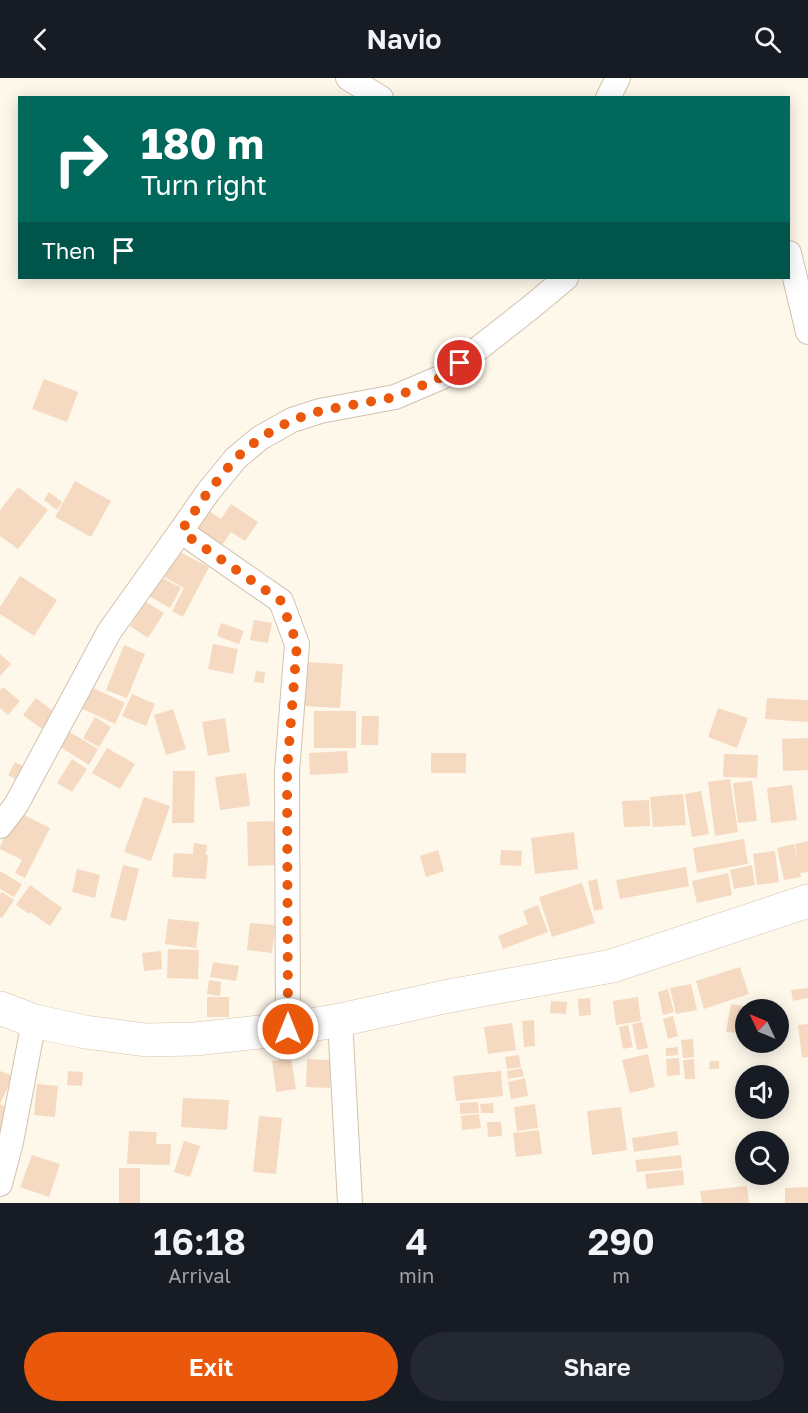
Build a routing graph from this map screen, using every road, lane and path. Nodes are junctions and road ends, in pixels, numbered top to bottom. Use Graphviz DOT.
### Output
graph roads {
  1 [pos="348,78"];
  2 [pos="618,78"];
  3 [pos="378,96"];
  4 [pos="609,96"];
  5 [pos="790,257"];
  6 [pos="565,279"];
  7 [pos="808,332"];
  8 [pos="183,528"];
  9 [pos="0,826"];
  10 [pos="808,901"];
  11 [pos="0,1008"];
  12 [pos="340,1020"];
  13 [pos="34,1021"];
  14 [pos="288,1029"];
  15 [pos="0,1184"];
  16 [pos="350,1203"];
  1 -- 3 [label="street"];
  2 -- 4 [label="street"];
  5 -- 7 [label="street"];
  6 -- 8 [label="street"];
  8 -- 9 [label="street"];
  8 -- 14 [label="street"];
  10 -- 12 [label="street"];
  11 -- 13 [label="street"];
  12 -- 14 [label="street"];
  12 -- 16 [label="street"];
  13 -- 14 [label="street"];
  13 -- 15 [label="street"];
}
